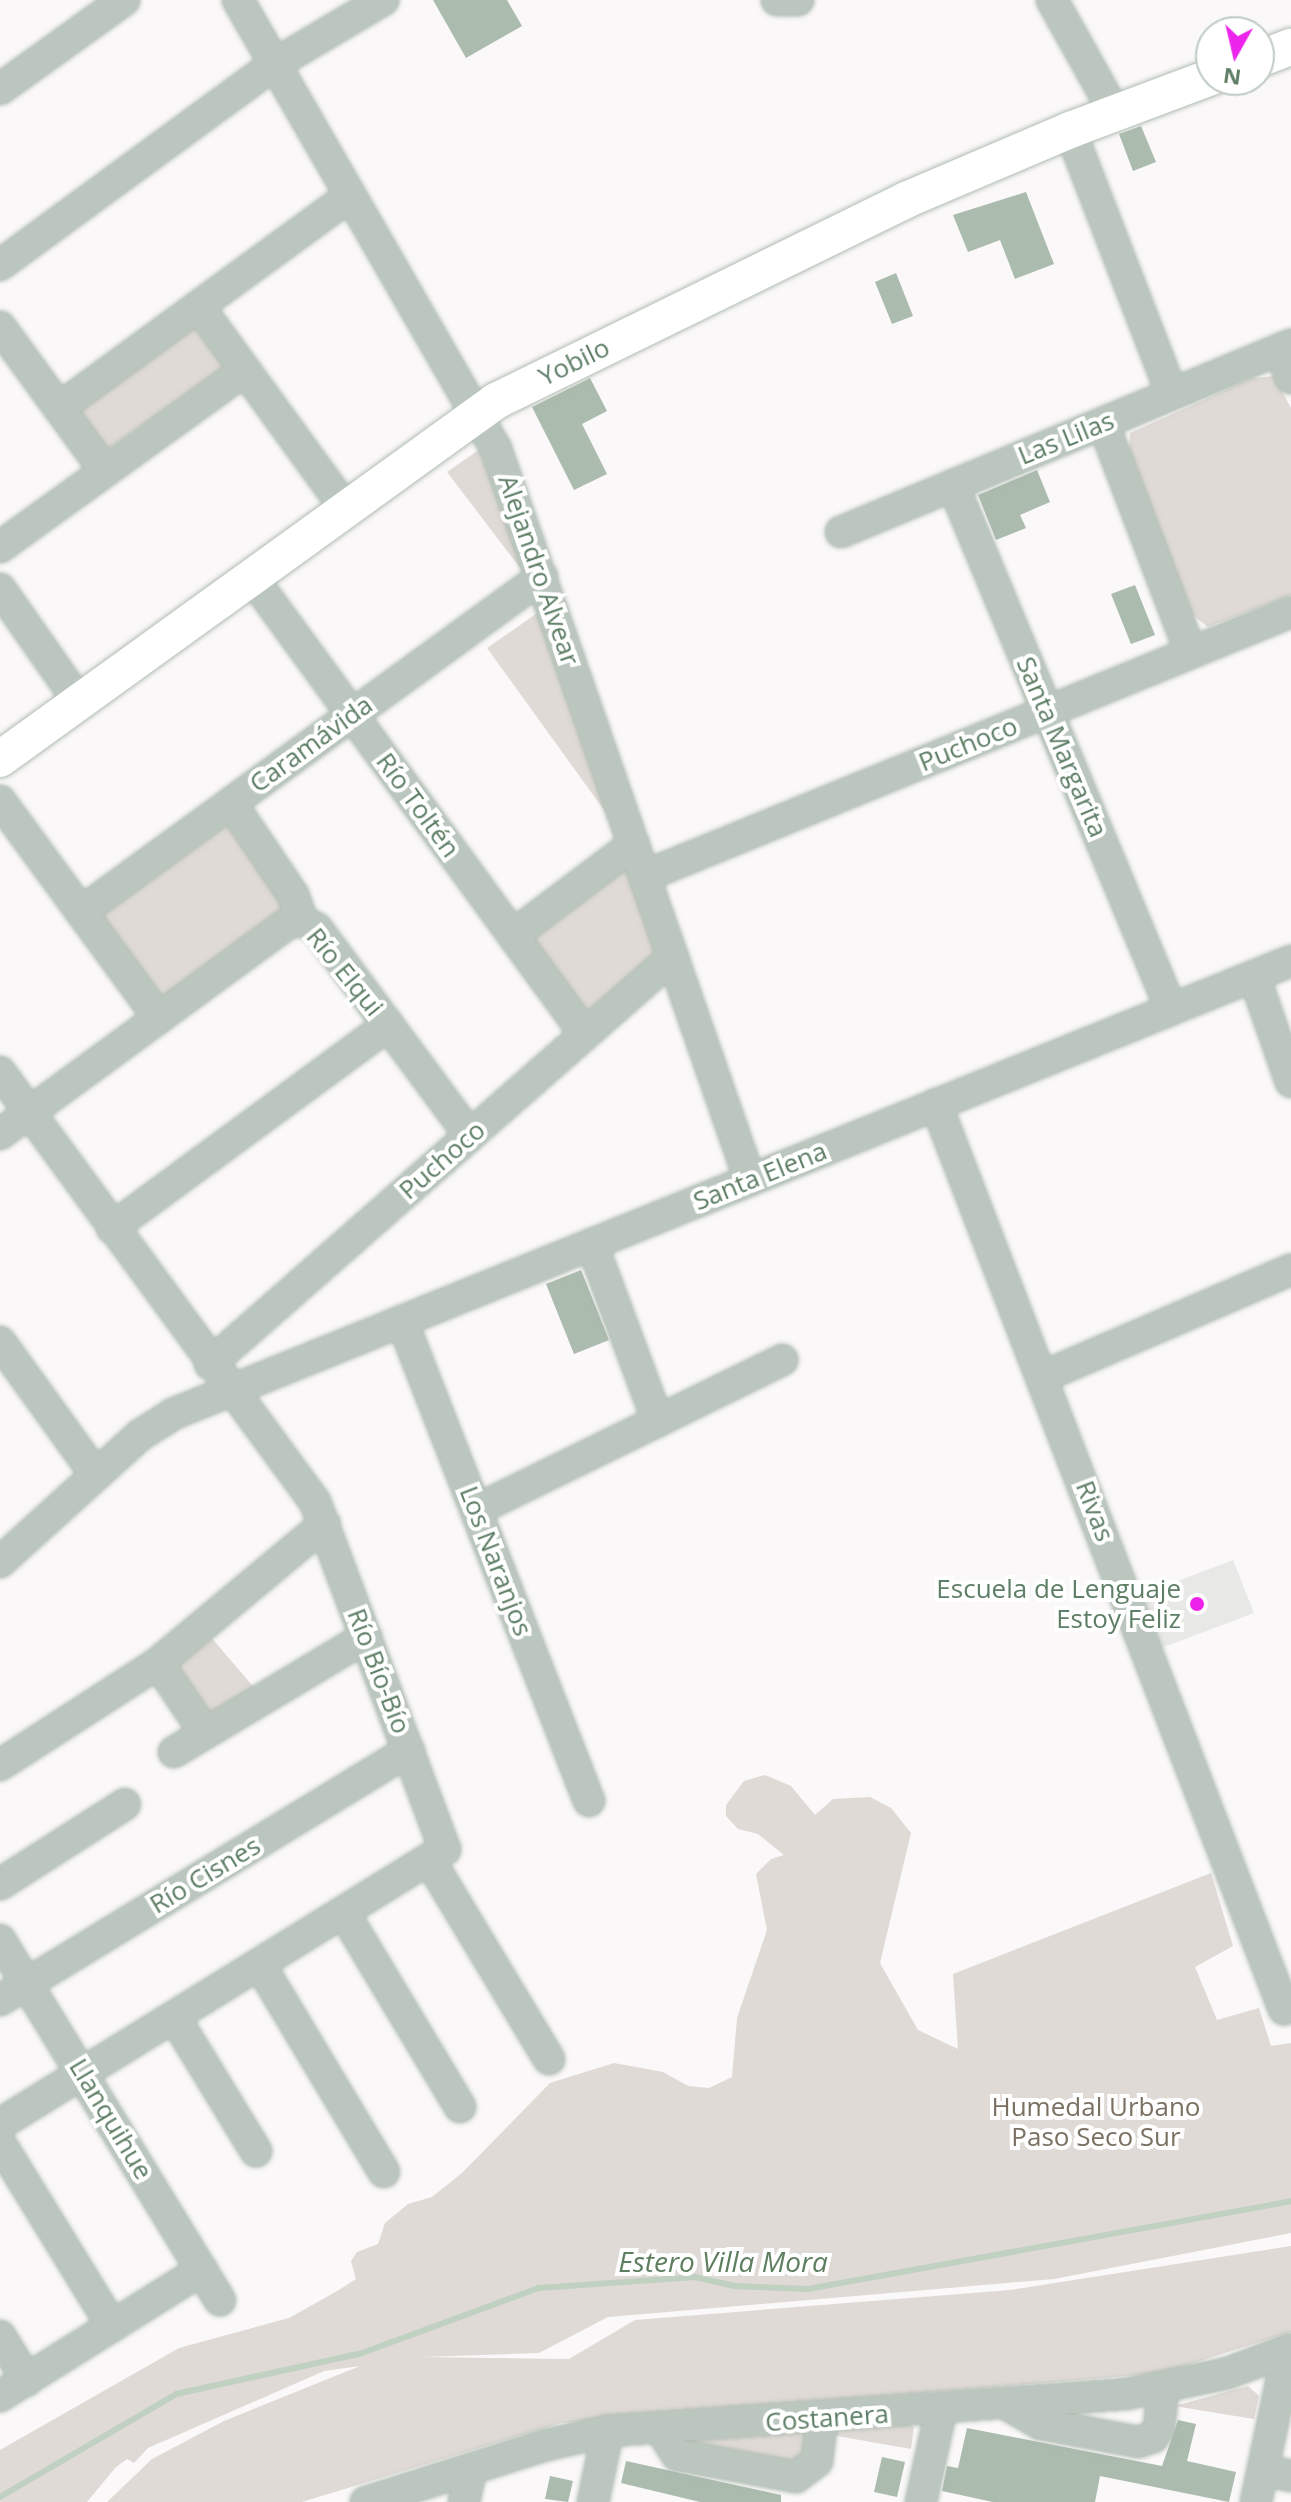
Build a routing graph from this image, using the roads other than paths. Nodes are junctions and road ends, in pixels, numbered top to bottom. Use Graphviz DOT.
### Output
graph roads {
  1 [pos="124,0"];
  2 [pos="238,0"];
  3 [pos="383,0"];
  4 [pos="777,0"];
  5 [pos="798,0"];
  6 [pos="1052,0"];
  7 [pos="275,64"];
  8 [pos="1195,83"];
  9 [pos="0,89"];
  10 [pos="1115,113"];
  11 [pos="1070,130"];
  12 [pos="350,196"];
  13 [pos="0,265"];
  14 [pos="199,307"];
  15 [pos="0,327"];
  16 [pos="1287,358"];
  17 [pos="245,370"];
  18 [pos="1172,394"];
  19 [pos="59,408"];
  20 [pos="475,414"];
  21 [pos="1103,423"];
  22 [pos="105,471"];
  23 [pos="953,485"];
  24 [pos="345,508"];
  25 [pos="841,532"];
  26 [pos="0,547"];
  27 [pos="251,576"];
  28 [pos="542,577"];
  29 [pos="0,589"];
  30 [pos="1290,614"];
  31 [pos="1191,653"];
  32 [pos="79,702"];
  33 [pos="1048,711"];
  34 [pos="352,715"];
  35 [pos="0,759"];
  36 [pos="0,801"];
  37 [pos="231,803"];
  38 [pos="634,844"];
  39 [pos="645,876"];
  40 [pos="81,912"];
  41 [pos="302,920"];
  42 [pos="513,935"];
  43 [pos="673,957"];
  44 [pos="1291,961"];
  45 [pos="1254,976"];
  46 [pos="1171,1009"];
  47 [pos="159,1018"];
  48 [pos="388,1025"];
  49 [pos="585,1034"];
  50 [pos="0,1072"];
  51 [pos="1291,1082"];
  52 [pos="936,1104"];
  53 [pos="29,1113"];
  54 [pos="0,1134"];
  55 [pos="470,1136"];
  56 [pos="750,1180"];
  57 [pos="112,1228"];
  58 [pos="592,1244"];
  59 [pos="1291,1270"];
  60 [pos="402,1321"];
  61 [pos="0,1342"];
  62 [pos="782,1360"];
  63 [pos="210,1364"];
  64 [pos="1042,1377"];
  65 [pos="229,1391"];
  66 [pos="658,1421"];
  67 [pos="96,1475"];
  68 [pos="476,1510"];
  69 [pos="325,1524"];
  70 [pos="0,1562"];
  71 [pos="366,1637"];
  72 [pos="147,1671"];
  73 [pos="205,1733"];
  74 [pos="409,1750"];
  75 [pos="174,1752"];
  76 [pos="0,1765"];
  77 [pos="589,1801"];
  78 [pos="125,1804"];
  79 [pos="430,1861"];
  80 [pos="0,1884"];
  81 [pos="344,1913"];
  82 [pos="0,1940"];
  83 [pos="260,1965"];
  84 [pos="26,1984"];
  85 [pos="0,2000"];
  86 [pos="1284,2009"];
  87 [pos="175,2018"];
  88 [pos="549,2059"];
  89 [pos="84,2073"];
  90 [pos="460,2107"];
  91 [pos="0,2124"];
  92 [pos="0,2143"];
  93 [pos="256,2151"];
  94 [pos="384,2172"];
  95 [pos="202,2270"];
  96 [pos="220,2300"];
  97 [pos="112,2326"];
  98 [pos="0,2336"];
  99 [pos="1290,2350"];
  100 [pos="27,2380"];
  101 [pos="1163,2389"];
  102 [pos="0,2396"];
  103 [pos="1008,2405"];
  104 [pos="941,2410"];
  105 [pos="822,2419"];
  106 [pos="660,2428"];
  107 [pos="608,2431"];
  108 [pos="471,2469"];
  109 [pos="1277,2473"];
  110 [pos="366,2502"];
  111 [pos="464,2502"];
  112 [pos="593,2502"];
  113 [pos="921,2502"];
  114 [pos="1256,2502"];
  1 -- 9 [label="street"];
  2 -- 7 [label="street, Alejandro Alvear"];
  3 -- 7 [label="street"];
  4 -- 5 [label="street"];
  6 -- 10 [label="street"];
  7 -- 12 [label="street, Alejandro Alvear"];
  7 -- 13 [label="street"];
  8 -- 10 [label="main road, Yobilo"];
  10 -- 11 [label="main road, Yobilo"];
  11 -- 18 [label="street"];
  11 -- 20 [label="main road, Yobilo"];
  12 -- 14 [label="street"];
  12 -- 20 [label="street, Alejandro Alvear"];
  14 -- 17 [label="street"];
  14 -- 19 [label="street"];
  15 -- 19 [label="street"];
  16 -- 18 [label="street, Las Lilas"];
  17 -- 22 [label="street"];
  17 -- 24 [label="street"];
  18 -- 21 [label="street, Las Lilas"];
  19 -- 22 [label="street"];
  20 -- 24 [label="main road, Yobilo"];
  20 -- 28 [label="street, Alejandro Alvear"];
  21 -- 23 [label="street, Las Lilas"];
  21 -- 31 [label="street"];
  22 -- 26 [label="street"];
  23 -- 25 [label="street, Las Lilas"];
  23 -- 33 [label="street, Santa Margarita"];
  24 -- 27 [label="main road, Yobilo"];
  27 -- 32 [label="main road, Yobilo"];
  27 -- 34 [label="street, Río Toltén"];
  28 -- 34 [label="street, Caramávida"];
  28 -- 38 [label="street, Alejandro Alvear"];
  29 -- 32 [label="street"];
  30 -- 31 [label="street, Puchoco"];
  31 -- 33 [label="street, Puchoco"];
  32 -- 35 [label="main road, Yobilo"];
  33 -- 39 [label="street, Puchoco"];
  33 -- 46 [label="street, Santa Margarita"];
  34 -- 37 [label="street, Caramávida"];
  34 -- 42 [label="street, Río Toltén"];
  36 -- 40 [label="street"];
  37 -- 40 [label="street, Caramávida"];
  37 -- 41 [label="street, Río Elqui"];
  38 -- 39 [label="street, Alejandro Alvear"];
  38 -- 42 [label="street"];
  39 -- 43 [label="street, Alejandro Alvear"];
  40 -- 47 [label="street"];
  41 -- 47 [label="street"];
  41 -- 48 [label="street, Río Elqui"];
  42 -- 49 [label="street, Río Toltén"];
  43 -- 49 [label="street, Puchoco"];
  43 -- 56 [label="street, Alejandro Alvear"];
  44 -- 45 [label="street, Santa Elena"];
  45 -- 46 [label="street, Santa Elena"];
  45 -- 51 [label="street"];
  46 -- 52 [label="street, Santa Elena"];
  47 -- 53 [label="street"];
  48 -- 55 [label="street, Río Elqui"];
  48 -- 57 [label="street"];
  49 -- 55 [label="street, Puchoco"];
  50 -- 53 [label="street, Río Bío-Bío"];
  52 -- 56 [label="street, Santa Elena"];
  52 -- 64 [label="street, Rivas"];
  53 -- 54 [label="street"];
  53 -- 57 [label="street, Río Bío-Bío"];
  55 -- 63 [label="street, Puchoco"];
  56 -- 58 [label="street, Santa Elena"];
  57 -- 63 [label="street, Río Bío-Bío"];
  58 -- 60 [label="street, Santa Elena"];
  58 -- 66 [label="street"];
  59 -- 64 [label="street"];
  60 -- 65 [label="street, Santa Elena"];
  60 -- 68 [label="street, Los Naranjos"];
  61 -- 67 [label="street"];
  62 -- 66 [label="street"];
  63 -- 65 [label="street, Río Bío-Bío"];
  64 -- 86 [label="street, Rivas"];
  65 -- 67 [label="street"];
  65 -- 69 [label="street, Río Bío-Bío"];
  66 -- 68 [label="street"];
  67 -- 70 [label="street"];
  68 -- 77 [label="street, Los Naranjos"];
  69 -- 71 [label="street, Río Bío-Bío"];
  69 -- 72 [label="street"];
  71 -- 73 [label="street"];
  71 -- 74 [label="street, Río Bío-Bío"];
  72 -- 73 [label="street"];
  72 -- 76 [label="street"];
  73 -- 75 [label="street"];
  74 -- 79 [label="street, Río Bío-Bío"];
  74 -- 84 [label="street, Río Cisnes"];
  78 -- 80 [label="street"];
  79 -- 81 [label="street"];
  79 -- 88 [label="street"];
  81 -- 83 [label="street"];
  81 -- 90 [label="street"];
  82 -- 84 [label="street, Llanquihue"];
  83 -- 87 [label="street"];
  83 -- 94 [label="street"];
  84 -- 85 [label="street, Río Cisnes"];
  84 -- 89 [label="street, Llanquihue"];
  87 -- 89 [label="street"];
  87 -- 93 [label="street"];
  89 -- 91 [label="street"];
  89 -- 95 [label="street, Llanquihue"];
  92 -- 97 [label="street"];
  95 -- 96 [label="street, Llanquihue"];
  95 -- 97 [label="street"];
  97 -- 100 [label="street"];
  98 -- 100 [label="street"];
  99 -- 101 [label="street, Costanera"];
  99 -- 109 [label="street"];
  100 -- 102 [label="street"];
  101 -- 103 [label="street, Costanera"];
  101 -- 103 [label="street"];
  103 -- 104 [label="street, Costanera"];
  104 -- 105 [label="street, Costanera"];
  104 -- 113 [label="street"];
  105 -- 106 [label="street, Costanera"];
  105 -- 106 [label="street"];
  106 -- 107 [label="street, Costanera"];
  107 -- 108 [label="street, Costanera"];
  107 -- 112 [label="street"];
  108 -- 110 [label="street, Costanera"];
  108 -- 111 [label="street"];
  109 -- 114 [label="street"];
}
